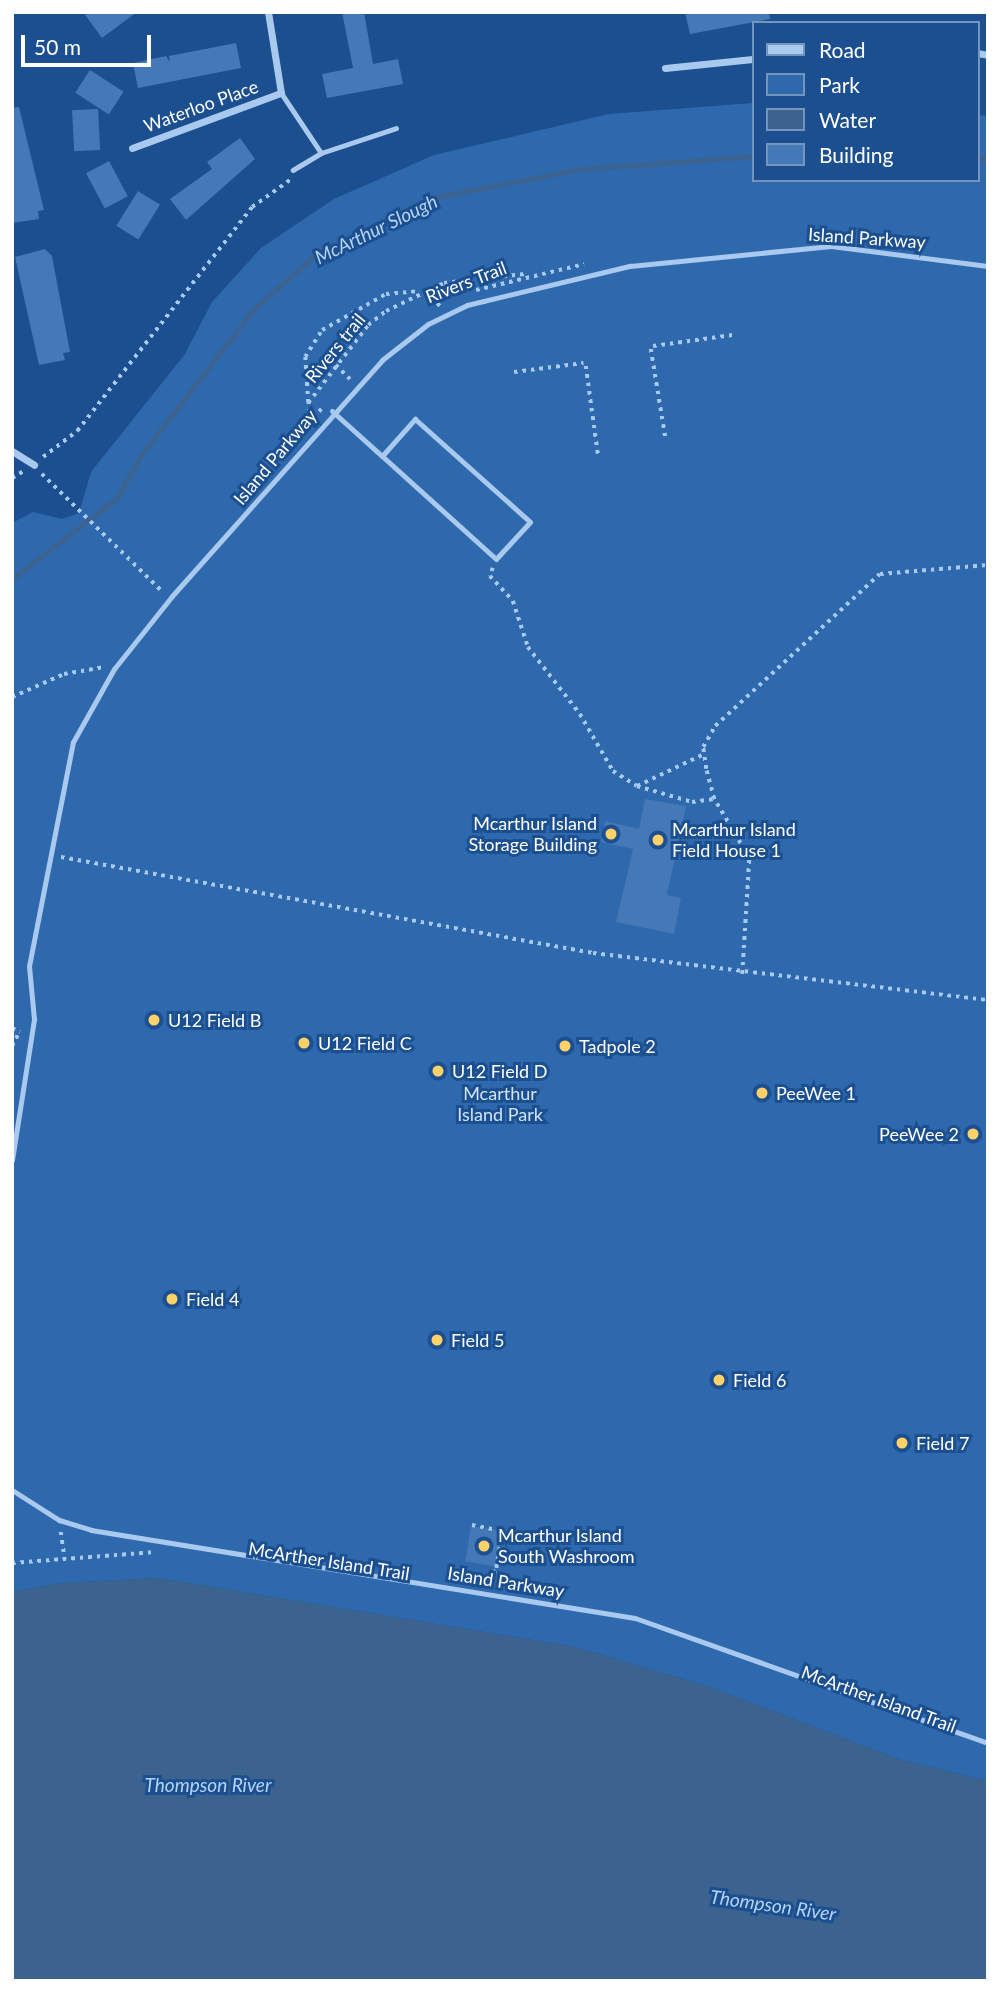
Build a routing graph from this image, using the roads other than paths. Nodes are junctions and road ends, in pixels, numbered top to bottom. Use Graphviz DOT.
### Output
graph roads {
  1 [pos="268,12"];
  2 [pos="752,60"];
  3 [pos="665,68"];
  4 [pos="281,93"];
  5 [pos="396,128"];
  6 [pos="132,148"];
  7 [pos="321,153"];
  8 [pos="293,170"];
  9 [pos="988,266"];
  10 [pos="332,411"];
  11 [pos="12,451"];
  12 [pos="382,456"];
  13 [pos="33,465"];
  14 [pos="12,1160"];
  15 [pos="12,1490"];
  16 [pos="988,1743"];
  1 -- 4 [label="street"];
  2 -- 3 [label="street"];
  4 -- 6 [label="street, Waterloo Place"];
  4 -- 7 [label="lane"];
  5 -- 7 [label="lane"];
  7 -- 8 [label="lane"];
  9 -- 10 [label="lane, Island Parkway"];
  10 -- 12 [label="lane"];
  10 -- 14 [label="lane, Island Parkway"];
  11 -- 13 [label="street"];
  12 -- 12 [label="lane"];
  15 -- 16 [label="lane, Island Parkway"];
}
